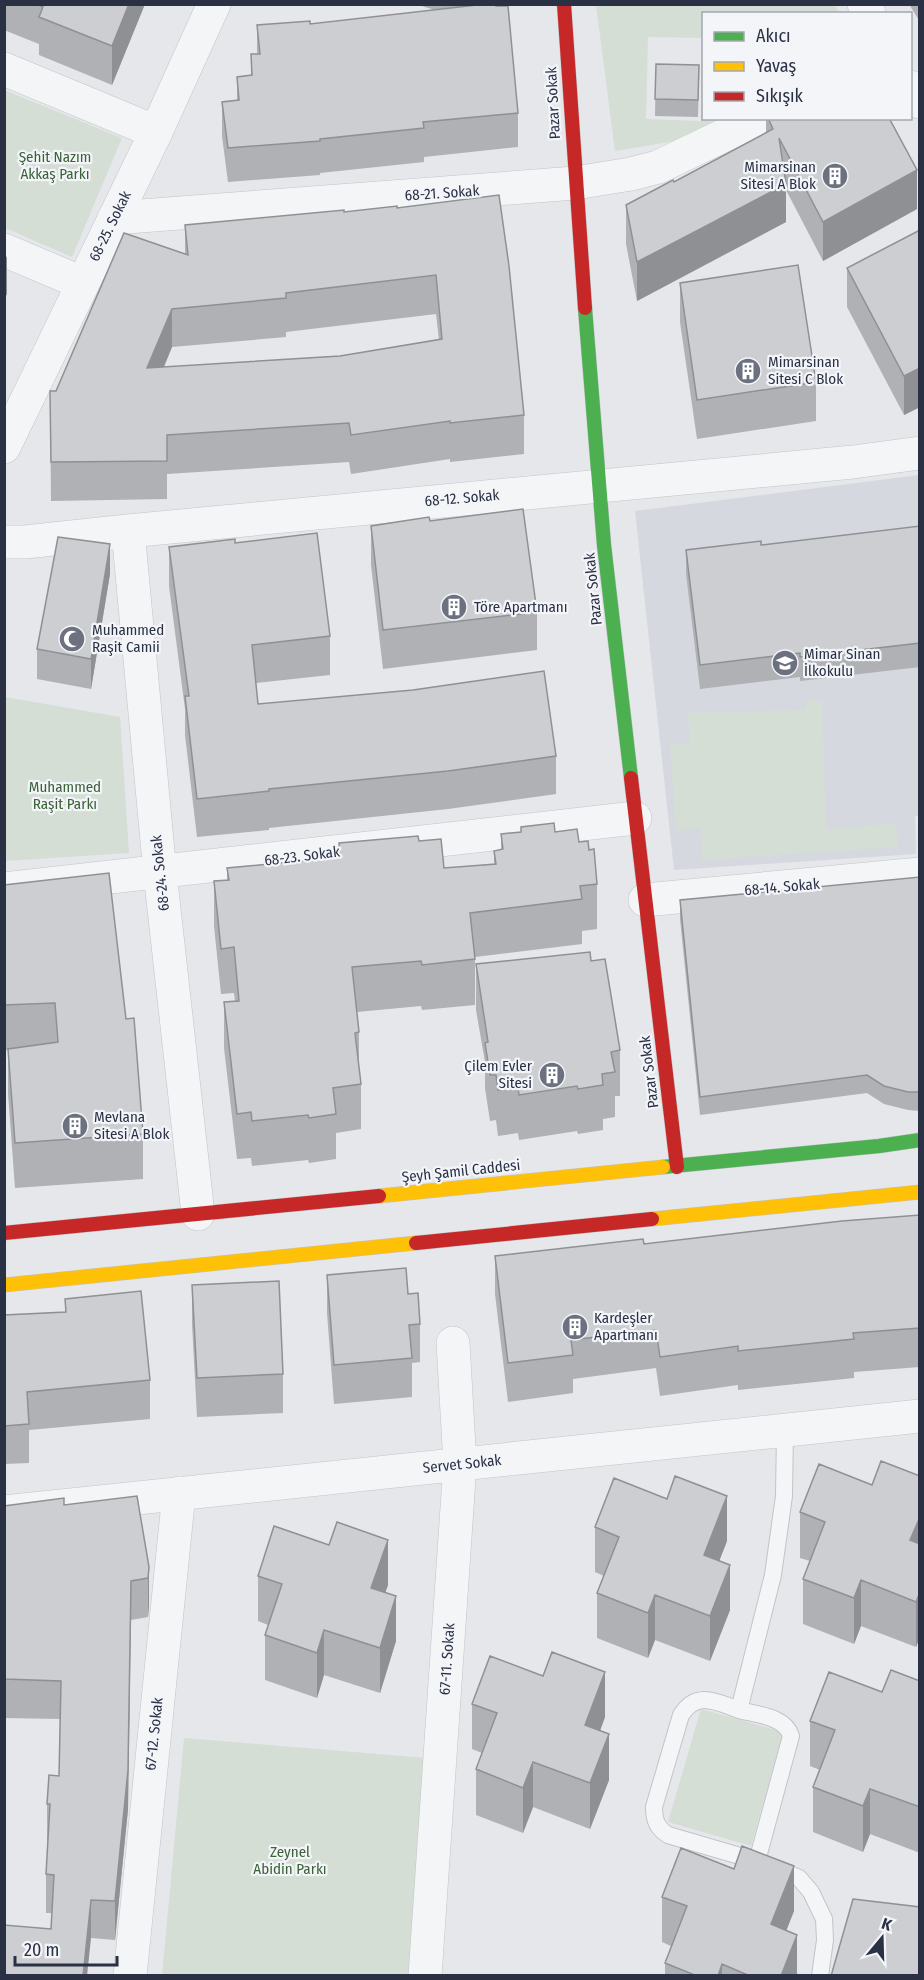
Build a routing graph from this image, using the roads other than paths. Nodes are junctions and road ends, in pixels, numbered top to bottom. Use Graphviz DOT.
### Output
graph roads {
  1 [pos="214,4"];
  2 [pos="564,4"];
  3 [pos="4,69"];
  4 [pos="754,120"];
  5 [pos="156,132"];
  6 [pos="575,183"];
  7 [pos="114,218"];
  8 [pos="4,250"];
  9 [pos="82,283"];
  10 [pos="4,447"];
  11 [pos="920,453"];
  12 [pos="599,485"];
  13 [pos="128,531"];
  14 [pos="4,542"];
  15 [pos="635,818"];
  16 [pos="160,873"];
  17 [pos="920,874"];
  18 [pos="4,890"];
  19 [pos="645,900"];
  20 [pos="920,1140"];
  21 [pos="677,1167"];
  22 [pos="920,1192"];
  23 [pos="198,1214"];
  24 [pos="4,1233"];
  25 [pos="4,1285"];
  26 [pos="453,1343"];
  27 [pos="920,1416"];
  28 [pos="785,1431"];
  29 [pos="460,1464"];
  30 [pos="179,1493"];
  31 [pos="4,1512"];
  32 [pos="739,1710"];
  33 [pos="758,1861"];
  34 [pos="130,1976"];
  35 [pos="425,1976"];
  36 [pos="820,1976"];
  1 -- 5 [label="street, 68-25. Sokak"];
  2 -- 6 [label="main road, Pazar Sokak"];
  3 -- 5 [label="street"];
  4 -- 6 [label="street, 68-21. Sokak"];
  5 -- 7 [label="street, 68-25. Sokak"];
  6 -- 7 [label="street, 68-21. Sokak"];
  6 -- 12 [label="main road, Pazar Sokak"];
  7 -- 9 [label="street, 68-25. Sokak"];
  8 -- 9 [label="street"];
  9 -- 10 [label="street, 68-25. Sokak"];
  11 -- 12 [label="street, 68-12. Sokak"];
  12 -- 13 [label="street, 68-12. Sokak"];
  12 -- 15 [label="main road, Pazar Sokak"];
  13 -- 14 [label="street, 68-12. Sokak"];
  13 -- 16 [label="street, 68-24. Sokak"];
  15 -- 16 [label="street, 68-23. Sokak"];
  15 -- 19 [label="main road, Pazar Sokak"];
  16 -- 18 [label="street, 68-23. Sokak"];
  16 -- 23 [label="street, 68-24. Sokak"];
  17 -- 19 [label="street, 68-14. Sokak"];
  19 -- 21 [label="main road, Pazar Sokak"];
  20 -- 21 [label="main road, Şeyh Şamil Caddesi"];
  21 -- 23 [label="main road, Şeyh Şamil Caddesi"];
  22 -- 25 [label="main road"];
  23 -- 24 [label="main road, Şeyh Şamil Caddesi"];
  26 -- 29 [label="street, 67-11. Sokak"];
  27 -- 28 [label="street, Servet Sokak"];
  28 -- 29 [label="street, Servet Sokak"];
  28 -- 32 [label="lane"];
  29 -- 30 [label="street, Servet Sokak"];
  29 -- 35 [label="street, 67-11. Sokak"];
  30 -- 31 [label="street, Servet Sokak"];
  30 -- 34 [label="street, 67-12. Sokak"];
  32 -- 33 [label="lane"];
  32 -- 33 [label="lane"];
  33 -- 36 [label="lane"];
}
